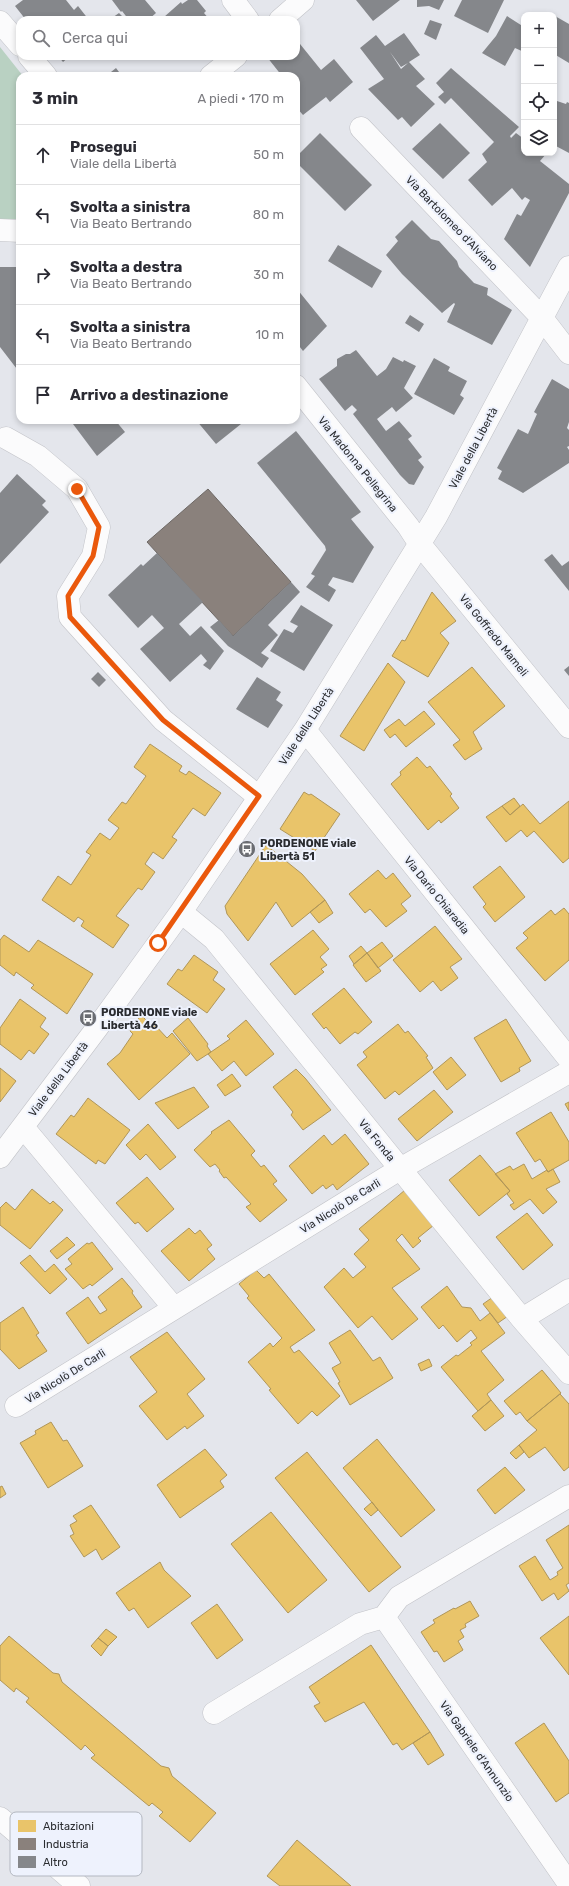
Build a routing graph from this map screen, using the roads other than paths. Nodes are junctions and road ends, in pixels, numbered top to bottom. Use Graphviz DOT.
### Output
graph roads {
  1 [pos="233,0"];
  2 [pos="303,0"];
  3 [pos="245,16"];
  4 [pos="285,16"];
  5 [pos="0,22"];
  6 [pos="16,40"];
  7 [pos="32,60"];
  8 [pos="231,60"];
  9 [pos="43,72"];
  10 [pos="216,72"];
  11 [pos="361,128"];
  12 [pos="0,230"];
  13 [pos="16,231"];
  14 [pos="569,267"];
  15 [pos="542,318"];
  16 [pos="569,353"];
  17 [pos="300,391"];
  18 [pos="6,438"];
  19 [pos="419,543"];
  20 [pos="569,727"];
  21 [pos="305,730"];
  22 [pos="259,796"];
  23 [pos="181,912"];
  24 [pos="569,1059"];
  25 [pos="569,1072"];
  26 [pos="23,1127"];
  27 [pos="0,1157"];
  28 [pos="400,1169"];
  29 [pos="569,1290"];
  30 [pos="174,1308"];
  31 [pos="522,1319"];
  32 [pos="569,1373"];
  33 [pos="16,1406"];
  34 [pos="569,1496"];
  35 [pos="384,1617"];
  36 [pos="214,1713"];
  37 [pos="0,1818"];
  38 [pos="10,1827"];
  39 [pos="67,1876"];
  40 [pos="569,1884"];
  41 [pos="79,1886"];
  1 -- 3 [label="street"];
  2 -- 4 [label="street"];
  5 -- 6 [label="street"];
  7 -- 9 [label="street"];
  8 -- 10 [label="street"];
  11 -- 15 [label="street, Via Bartolomeo d'Alviano"];
  12 -- 13 [label="street"];
  14 -- 15 [label="street, Viale della Libertà"];
  15 -- 16 [label="street, Via Bartolomeo d'Alviano"];
  15 -- 19 [label="street, Viale della Libertà"];
  17 -- 19 [label="street, Via Madonna Pellegrina"];
  18 -- 22 [label="street"];
  19 -- 20 [label="street, Via Goffredo Mameli"];
  19 -- 21 [label="street, Viale della Libertà"];
  21 -- 22 [label="street, Viale della Libertà"];
  21 -- 24 [label="street, Via Dario Chiaradia"];
  22 -- 23 [label="street, Viale della Libertà"];
  23 -- 26 [label="street, Viale della Libertà"];
  23 -- 28 [label="street, Via Fonda"];
  25 -- 28 [label="street, Via Nicolò De Carli"];
  26 -- 27 [label="street, Viale della Libertà"];
  26 -- 30 [label="street"];
  28 -- 30 [label="street, Via Nicolò De Carli"];
  28 -- 31 [label="street, Via Fonda"];
  29 -- 31 [label="street"];
  30 -- 33 [label="street, Via Nicolò De Carli"];
  31 -- 32 [label="street, Via Fonda"];
  34 -- 35 [label="street"];
  35 -- 36 [label="street"];
  35 -- 40 [label="street, Via Gabriele d'Annunzio"];
  37 -- 38 [label="street"];
  39 -- 41 [label="street"];
}
